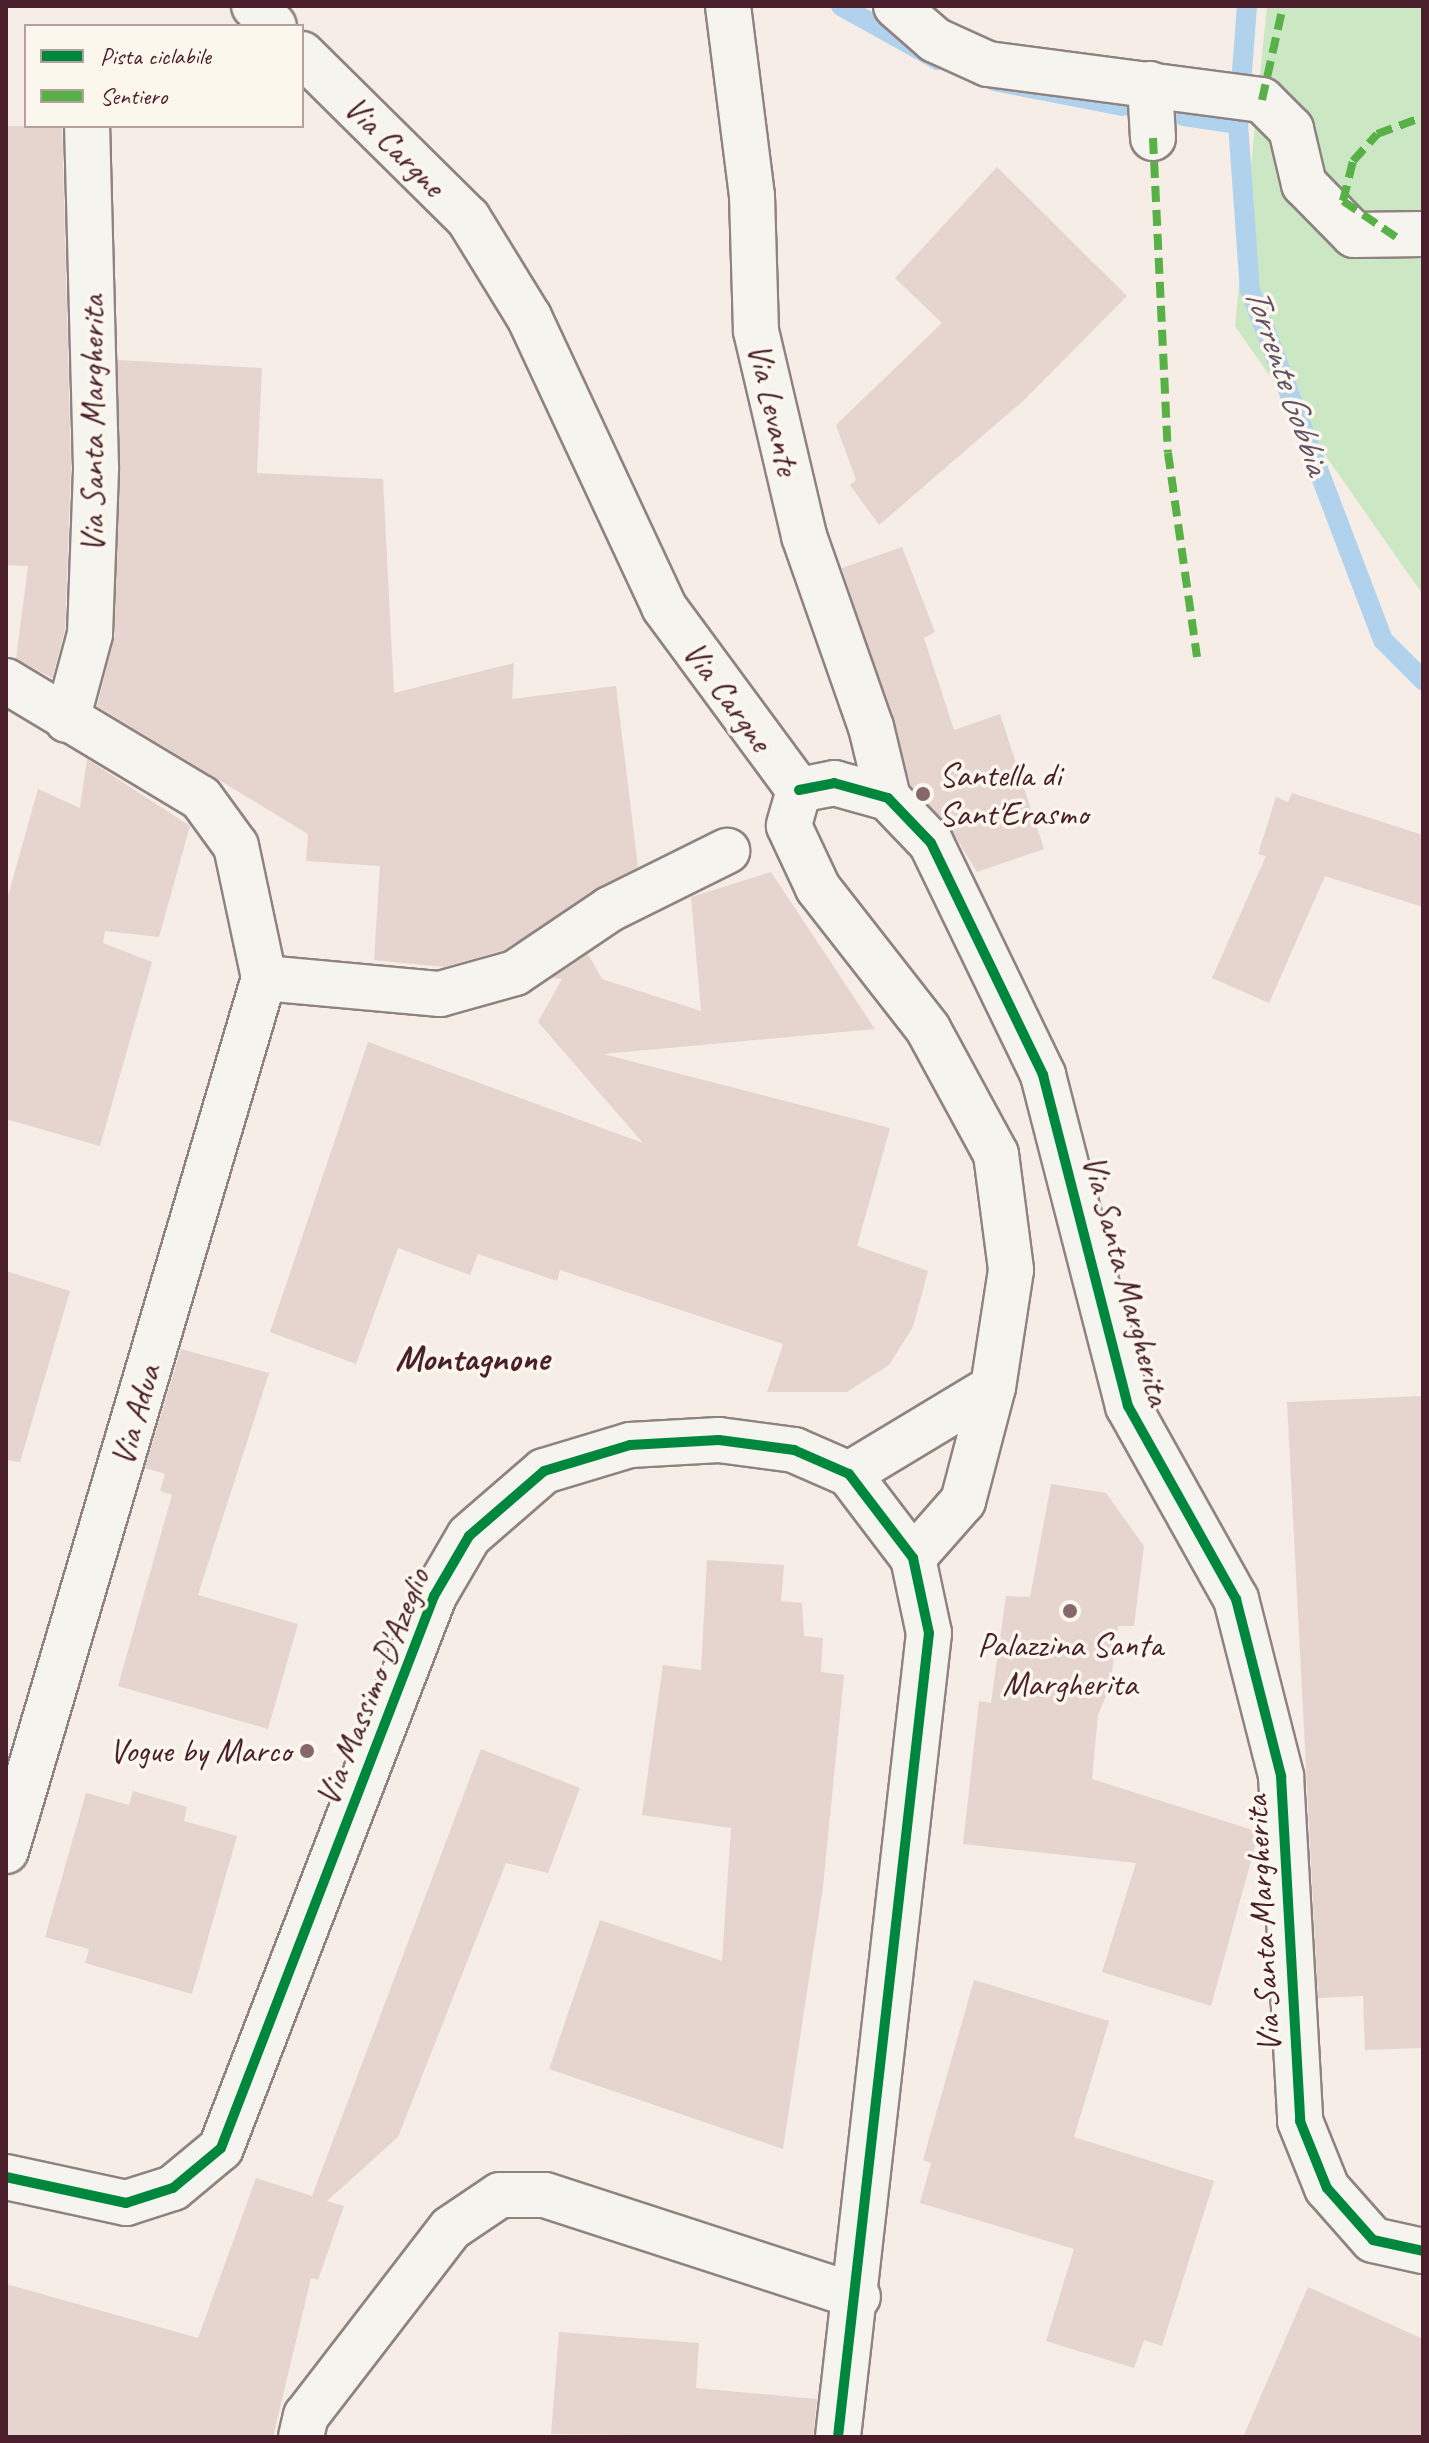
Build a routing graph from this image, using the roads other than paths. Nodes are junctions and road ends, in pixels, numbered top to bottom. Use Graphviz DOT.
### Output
graph roads {
  1 [pos="254,6"];
  2 [pos="728,6"];
  3 [pos="896,6"];
  4 [pos="272,24"];
  5 [pos="304,56"];
  6 [pos="1163,86"];
  7 [pos="87,128"];
  8 [pos="1153,138"];
  9 [pos="1423,234"];
  10 [pos="6,681"];
  11 [pos="67,720"];
  12 [pos="799,790"];
  13 [pos="888,798"];
  14 [pos="727,851"];
  15 [pos="264,978"];
  16 [pos="993,1387"];
  17 [pos="849,1474"];
  18 [pos="913,1558"];
  19 [pos="6,1851"];
  20 [pos="6,2177"];
  21 [pos="1423,2251"];
  22 [pos="858,2297"];
  23 [pos="301,2437"];
  24 [pos="838,2437"];
  1 -- 4 [label="street"];
  2 -- 13 [label="street, Via Levante"];
  3 -- 6 [label="street"];
  5 -- 12 [label="street, Via Cargne"];
  6 -- 8 [label="street"];
  6 -- 9 [label="street"];
  7 -- 11 [label="street, Via Santa Margherita"];
  10 -- 11 [label="street"];
  11 -- 15 [label="street"];
  12 -- 13 [label="street"];
  12 -- 16 [label="street"];
  13 -- 21 [label="street, Via Santa Margherita"];
  14 -- 15 [label="street"];
  15 -- 19 [label="street, Via Adua"];
  16 -- 17 [label="street"];
  16 -- 18 [label="street"];
  17 -- 18 [label="street, Via Massimo D'Azeglio"];
  17 -- 20 [label="street, Via Massimo D'Azeglio"];
  18 -- 22 [label="street, Via Massimo D'Azeglio"];
  22 -- 23 [label="street"];
  22 -- 24 [label="street, Via Massimo D'Azeglio"];
}
